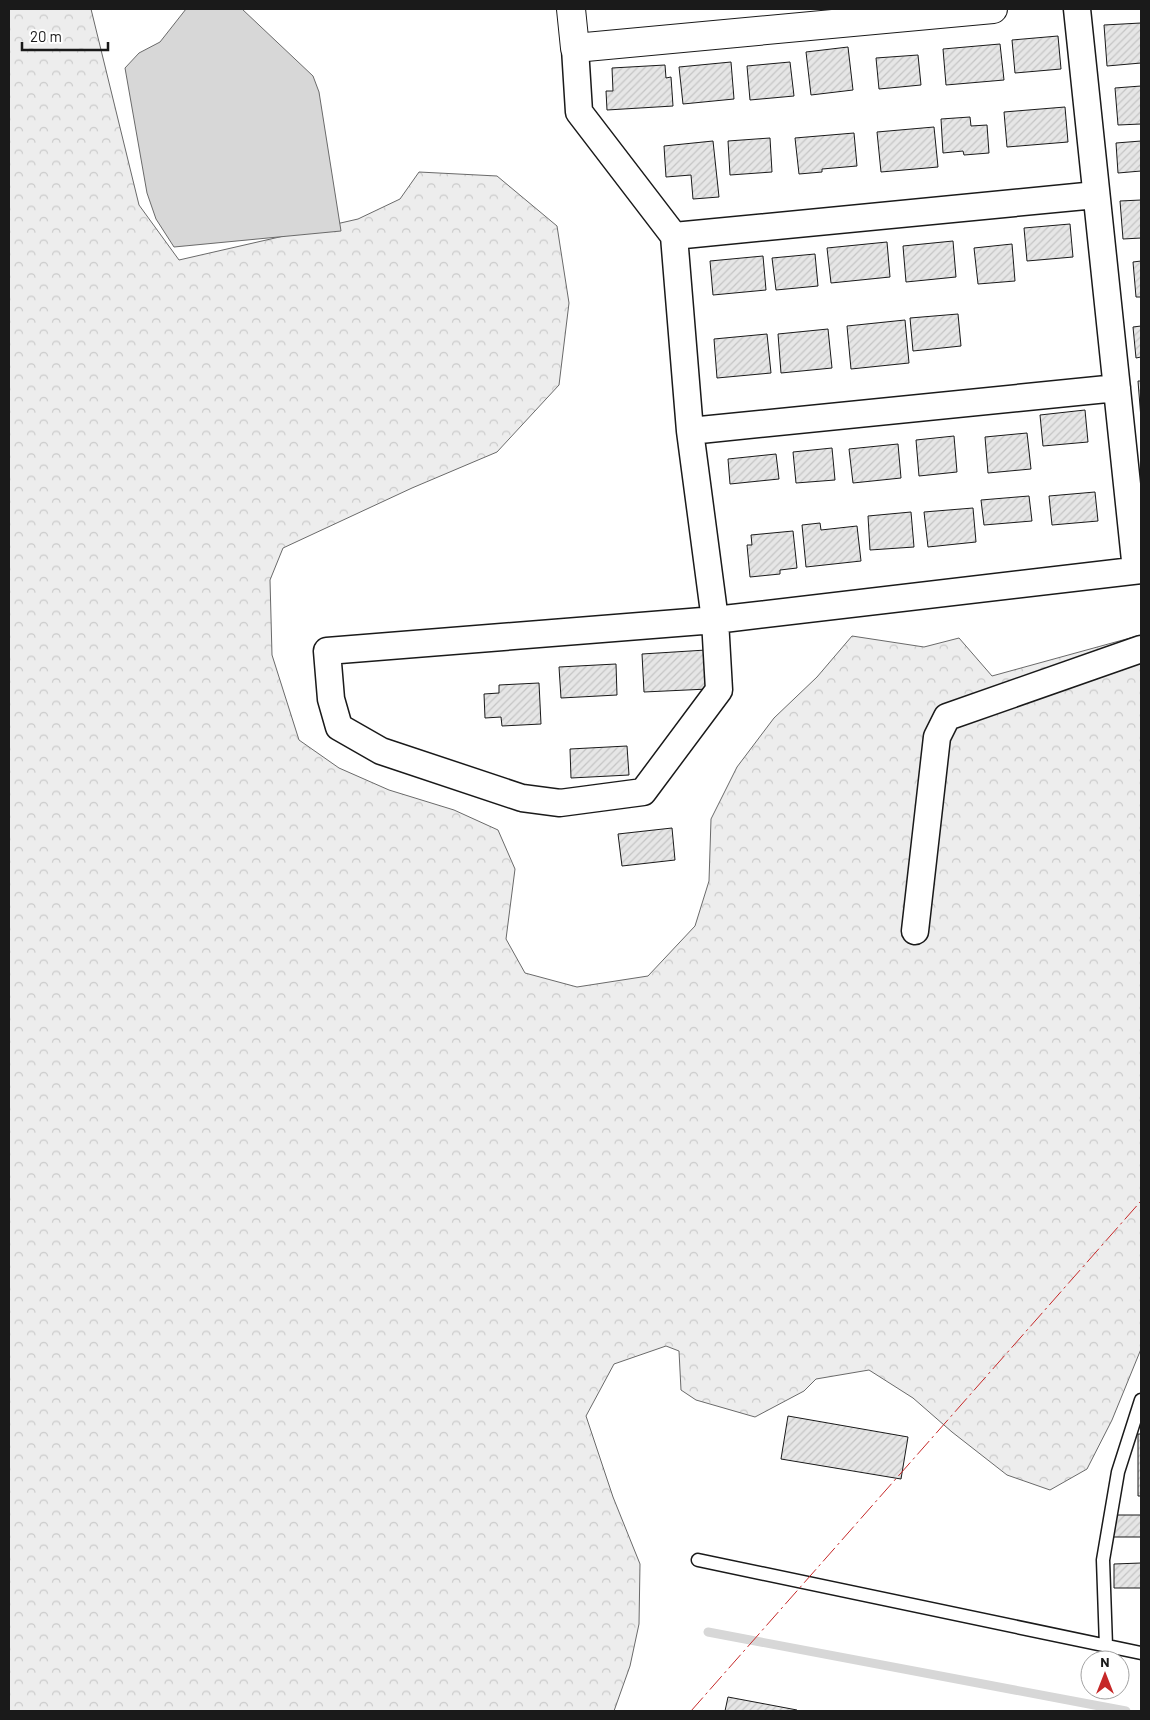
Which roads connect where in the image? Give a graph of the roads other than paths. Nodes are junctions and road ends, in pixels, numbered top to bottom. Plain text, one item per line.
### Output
1 (571, 9) edge
2 (993, 9) edge
3 (1077, 9) edge
4 (575, 48) junction
5 (1096, 195) junction
6 (674, 236) junction
7 (1117, 388) junction
8 (690, 430) junction
9 (1139, 570) edge
10 (715, 620) junction
11 (1141, 649) edge
12 (915, 931) dead end
13 (1141, 1400) edge
14 (698, 1560) dead end
15 (1106, 1646) junction
16 (1141, 1654) edge

1 - 4 street
2 - 4 street
3 - 5 street
4 - 6 street
5 - 6 street
5 - 7 street
6 - 8 street
7 - 8 street
7 - 9 street
8 - 10 street
9 - 10 street
10 - 10 street
11 - 12 street
13 - 15 lane
14 - 15 lane
15 - 16 lane

